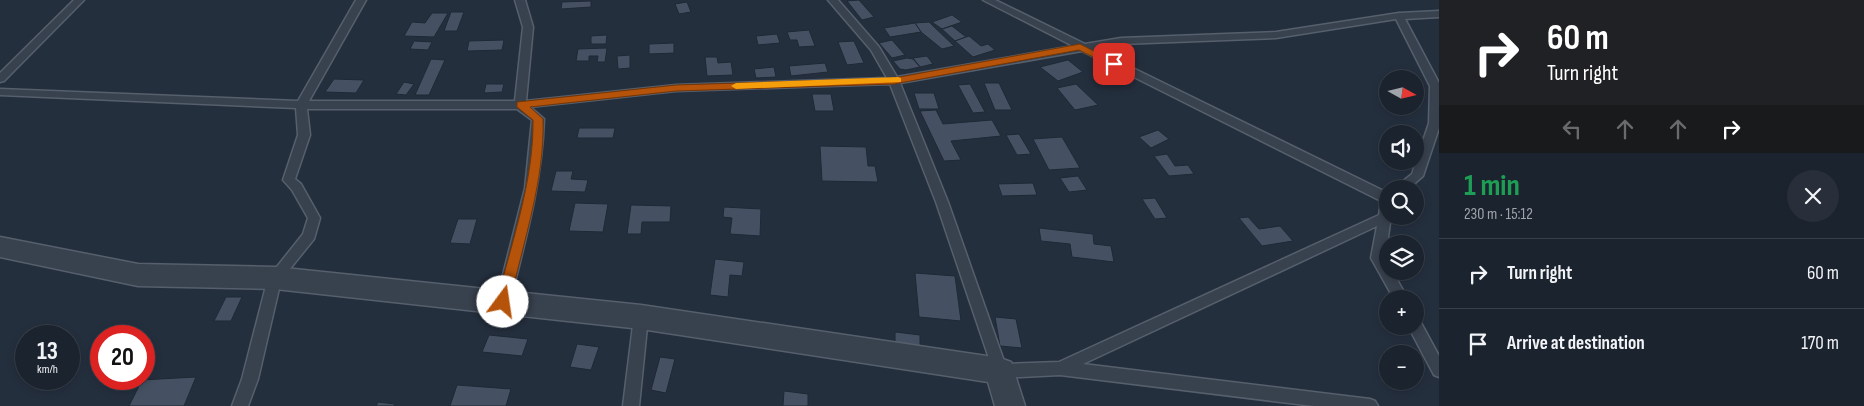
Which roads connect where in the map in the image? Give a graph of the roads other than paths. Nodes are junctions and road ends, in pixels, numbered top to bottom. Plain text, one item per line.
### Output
1 (79, 0) edge
2 (360, 0) edge
3 (520, 0) edge
4 (833, 0) edge
5 (988, 0) edge
6 (1439, 14) edge
7 (1399, 16) junction
8 (1080, 47) junction
9 (0, 79) edge
10 (894, 81) junction
11 (0, 92) edge
12 (301, 105) junction
13 (520, 105) junction
14 (1411, 180) edge
15 (1379, 193) edge
16 (1379, 220) edge
17 (1382, 225) edge
18 (0, 247) edge
19 (275, 278) junction
20 (1395, 290) edge
21 (503, 302) junction
22 (641, 317) junction
23 (1420, 335) edge
24 (1060, 368) junction
25 (1439, 370) edge
26 (1000, 371) junction
27 (240, 406) edge
28 (631, 406) edge
29 (1010, 406) edge
30 (1370, 406) edge

1 - 9 lane
2 - 12 lane
3 - 13 lane
4 - 10 lane
5 - 8 lane
6 - 7 lane
7 - 8 lane
7 - 14 lane
8 - 10 lane
8 - 15 lane
10 - 13 lane
10 - 26 lane
11 - 12 lane
12 - 13 lane
12 - 19 lane
13 - 21 lane
16 - 24 lane
17 - 20 lane
18 - 19 street
19 - 21 street
19 - 27 lane
21 - 22 street
22 - 26 street
22 - 28 lane
23 - 25 lane
24 - 26 lane
24 - 30 lane
26 - 29 street

